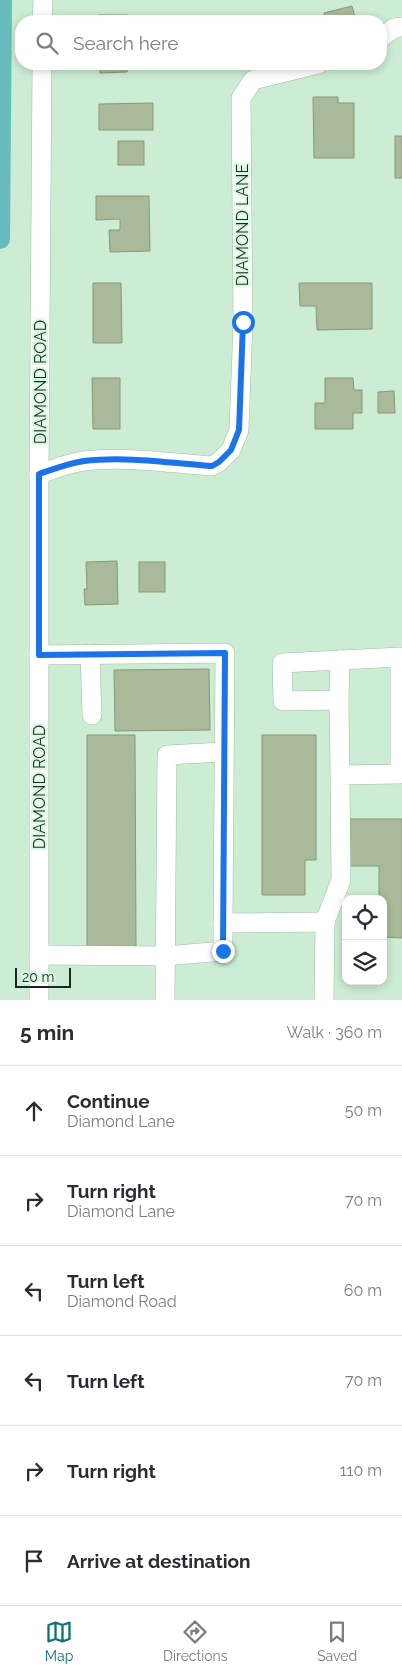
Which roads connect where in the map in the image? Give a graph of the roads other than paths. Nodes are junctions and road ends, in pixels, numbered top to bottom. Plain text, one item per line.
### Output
1 (42, 0) edge
2 (42, 15) edge
3 (402, 26) edge
4 (387, 33) edge
5 (42, 70) edge
6 (294, 70) edge
7 (39, 474) junction
8 (90, 654) junction
9 (39, 655) junction
10 (340, 660) junction
11 (339, 700) junction
12 (92, 716) dead end
13 (224, 752) junction
14 (340, 775) junction
15 (325, 922) junction
16 (223, 923) junction
17 (39, 955) junction
18 (166, 956) junction
19 (39, 1000) edge
20 (165, 1000) edge
21 (324, 1000) edge

1 - 2 street
3 - 4 street
5 - 7 street, DIAMOND ROAD
6 - 7 street, DIAMOND LANE
7 - 9 street, DIAMOND ROAD
8 - 9 street
8 - 12 street
8 - 13 street
9 - 17 street, DIAMOND ROAD
10 - 11 street
10 - 11 street
10 - 14 street
11 - 14 street
13 - 16 street
13 - 18 street
14 - 15 street
15 - 16 street
15 - 21 street
16 - 18 street
17 - 18 street
17 - 19 street, DIAMOND ROAD
18 - 20 street

